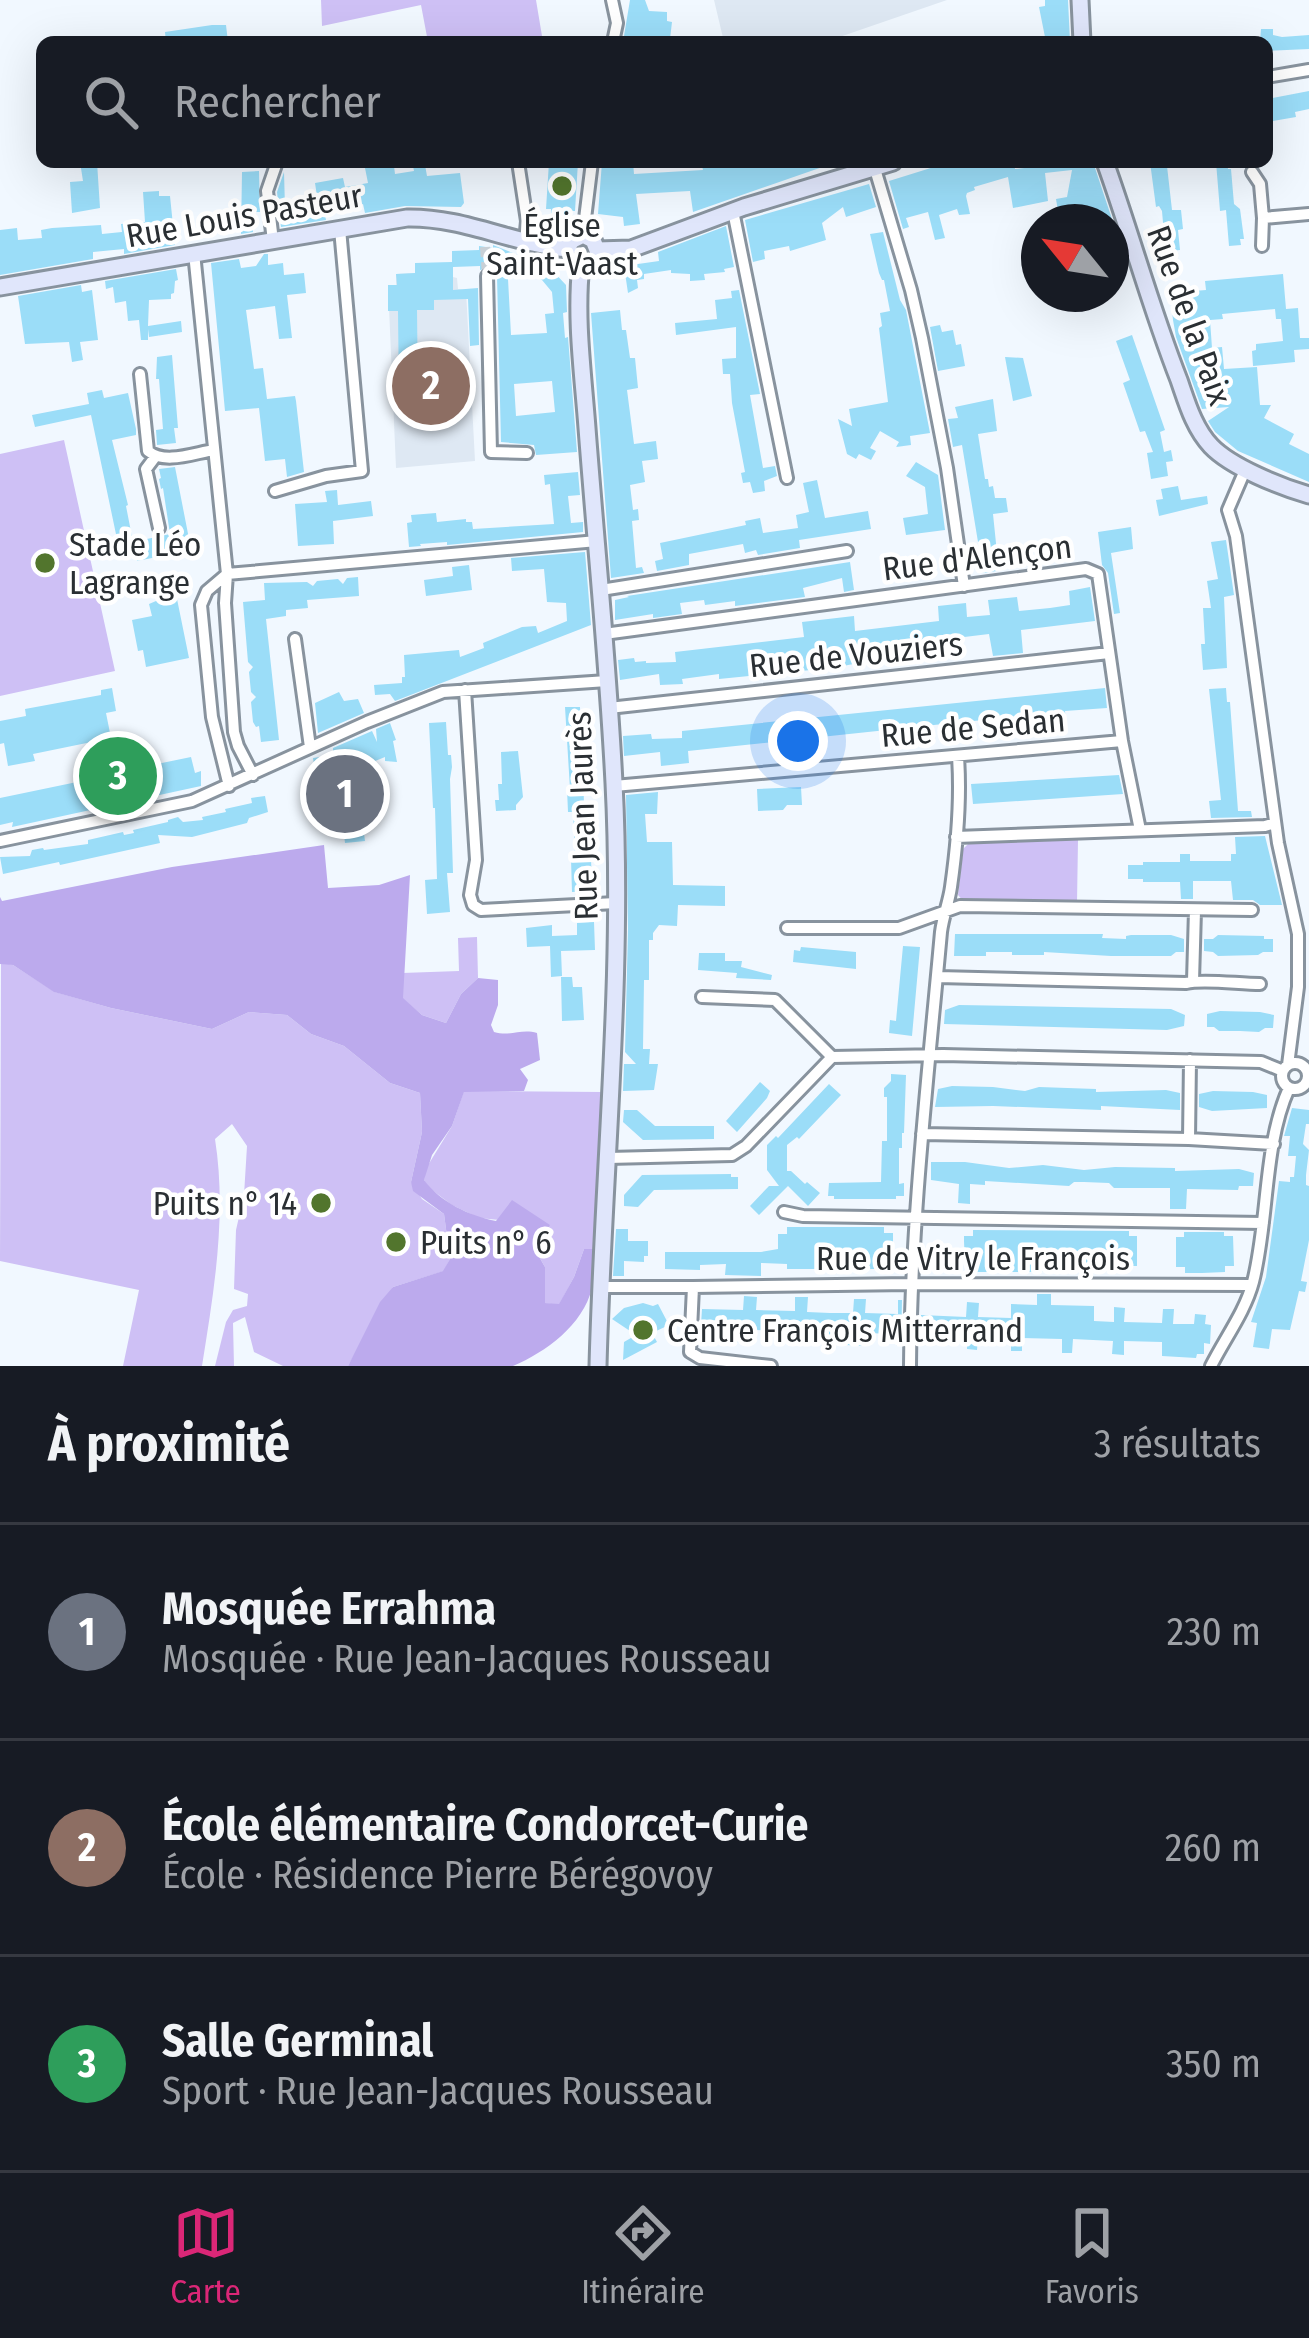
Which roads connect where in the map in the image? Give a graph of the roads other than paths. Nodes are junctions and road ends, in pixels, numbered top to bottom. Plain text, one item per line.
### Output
1 (612, 0) edge
2 (1080, 0) edge
3 (615, 36) edge
4 (1082, 36) edge
5 (1309, 70) edge
6 (1273, 75) edge
7 (275, 168) edge
8 (519, 168) edge
9 (591, 168) edge
10 (1107, 168) edge
11 (875, 169) joint
12 (1252, 172) dead end
13 (733, 211) junction
14 (1309, 214) edge
15 (1263, 218) junction
16 (340, 229) junction
17 (583, 236) junction
18 (273, 241) junction
19 (525, 242) junction
20 (1262, 246) dead end
21 (568, 249) junction
22 (597, 250) junction
23 (194, 253) junction
24 (580, 264) junction
25 (487, 276) tunnel mouth
26 (0, 287) edge
27 (140, 374) dead end
28 (214, 450) junction
29 (527, 453) dead end
30 (155, 457) junction
31 (1246, 468) junction
32 (787, 478) dead end
33 (274, 491) dead end
34 (1309, 495) edge
35 (159, 528) dead end
36 (597, 541) junction
37 (848, 551) dead end
38 (226, 574) junction
39 (964, 586) junction
40 (601, 590) junction
41 (604, 634) junction
42 (296, 639) dead end
43 (1109, 653) junction
44 (607, 681) junction
45 (465, 690) junction
46 (609, 708) junction
47 (1122, 741) junction
48 (310, 747) junction
49 (958, 757) junction
50 (253, 775) junction
51 (229, 786) junction
52 (614, 786) junction
53 (1275, 823) junction
54 (1140, 830) junction
55 (956, 837) junction
56 (0, 841) edge
57 (616, 902) junction
58 (946, 909) junction
59 (1195, 910) junction
60 (1252, 910) dead end
61 (787, 928) dead end
62 (938, 977) junction
63 (1193, 981) junction
64 (1260, 984) dead end
65 (701, 997) dead end
66 (1293, 1030) junction
67 (930, 1056) junction
68 (832, 1057) junction
69 (1190, 1060) junction
70 (1303, 1066) junction
71 (1285, 1068) junction
72 (1308, 1082) edge
73 (1289, 1088) junction
74 (922, 1134) junction
75 (1189, 1139) junction
76 (1274, 1144) junction
77 (608, 1158) junction
78 (784, 1212) dead end
79 (917, 1216) junction
80 (1264, 1223) junction
81 (910, 1284) junction
82 (1252, 1285) junction
83 (602, 1287) junction
84 (693, 1287) junction
85 (598, 1366) edge
86 (768, 1366) edge
87 (910, 1366) edge
88 (1211, 1366) edge

1 - 3 street
2 - 4 street
5 - 6 street
7 - 18 street
8 - 19 street
9 - 17 street
10 - 31 street, Rue de la Paix
11 - 13 street
11 - 39 street
12 - 15 street
13 - 22 street
13 - 32 street
14 - 15 street
15 - 20 street
16 - 18 street, Rue Louis Pasteur
16 - 19 street, Rue Louis Pasteur
16 - 33 street
17 - 21 street
17 - 22 street
18 - 23 street, Rue Louis Pasteur
19 - 21 street, Rue Louis Pasteur
21 - 24 street
22 - 24 street
23 - 26 street, Rue Louis Pasteur
23 - 28 street
24 - 36 street, Rue Jean Jaurès
25 - 29 street
27 - 30 street
28 - 30 street
28 - 38 street
30 - 35 street
31 - 34 street, Rue de la Paix
31 - 53 street
36 - 38 street
36 - 40 street, Rue Jean Jaurès
37 - 40 street
38 - 50 street
38 - 51 street
39 - 41 street, Rue d'Alençon
39 - 43 street, Rue d'Alençon
40 - 41 street, Rue Jean Jaurès
41 - 44 street, Rue Jean Jaurès
42 - 48 street
43 - 46 street, Rue de Vouziers
43 - 47 street, Rue d'Alençon
44 - 45 street
44 - 46 street, Rue Jean Jaurès
45 - 48 street
45 - 57 street
46 - 52 street, Rue Jean Jaurès
47 - 49 street, Rue de Sedan
47 - 54 street, Rue d'Alençon
48 - 50 street
49 - 52 street, Rue de Sedan
49 - 55 street
50 - 51 street
51 - 56 street
52 - 57 street, Rue Jean Jaurès
53 - 54 street
53 - 66 street
54 - 55 street
55 - 58 street
57 - 77 street, Rue Jean Jaurès
58 - 59 street
58 - 61 street
58 - 62 street
59 - 60 street
59 - 63 street
62 - 63 street
62 - 67 street
63 - 64 street
65 - 68 street
66 - 70 street
66 - 71 street
67 - 68 street
67 - 69 street
67 - 74 street
68 - 77 street
69 - 71 street
69 - 75 street
70 - 71 street
70 - 72 street
71 - 73 street
72 - 73 street
73 - 76 street
74 - 75 street
74 - 79 street
75 - 76 street
76 - 80 street
77 - 83 street, Rue Jean Jaurès
78 - 79 street
79 - 80 street
79 - 81 street
80 - 82 street
81 - 82 street, Rue de Vitry le François
81 - 84 street, Rue de Vitry le François
81 - 87 street
82 - 88 street
83 - 84 street, Rue de Vitry le François
83 - 85 street, Rue Jean Jaurès
84 - 86 street

